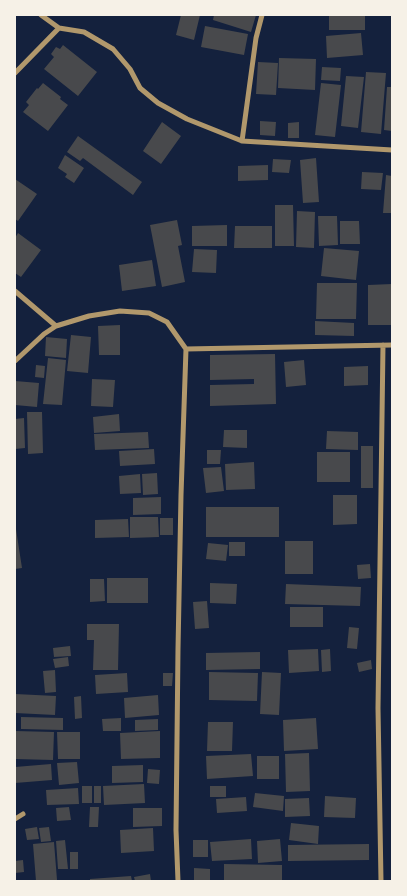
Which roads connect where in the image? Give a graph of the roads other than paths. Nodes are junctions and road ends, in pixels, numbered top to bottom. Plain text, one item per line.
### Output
1 (41, 15) edge
2 (262, 15) edge
3 (59, 28) junction
4 (15, 72) edge
5 (242, 141) junction
6 (392, 150) edge
7 (15, 291) edge
8 (56, 326) junction
9 (383, 345) junction
10 (392, 345) edge
11 (186, 350) junction
12 (15, 361) edge
13 (23, 814) dead end
14 (15, 819) edge
15 (178, 881) edge
16 (381, 881) edge

1 - 3 street
2 - 5 street
3 - 4 street
3 - 5 street
5 - 6 street
7 - 8 street
8 - 11 street
8 - 12 street
9 - 10 street
9 - 11 street
9 - 16 street
11 - 15 street
13 - 14 street

